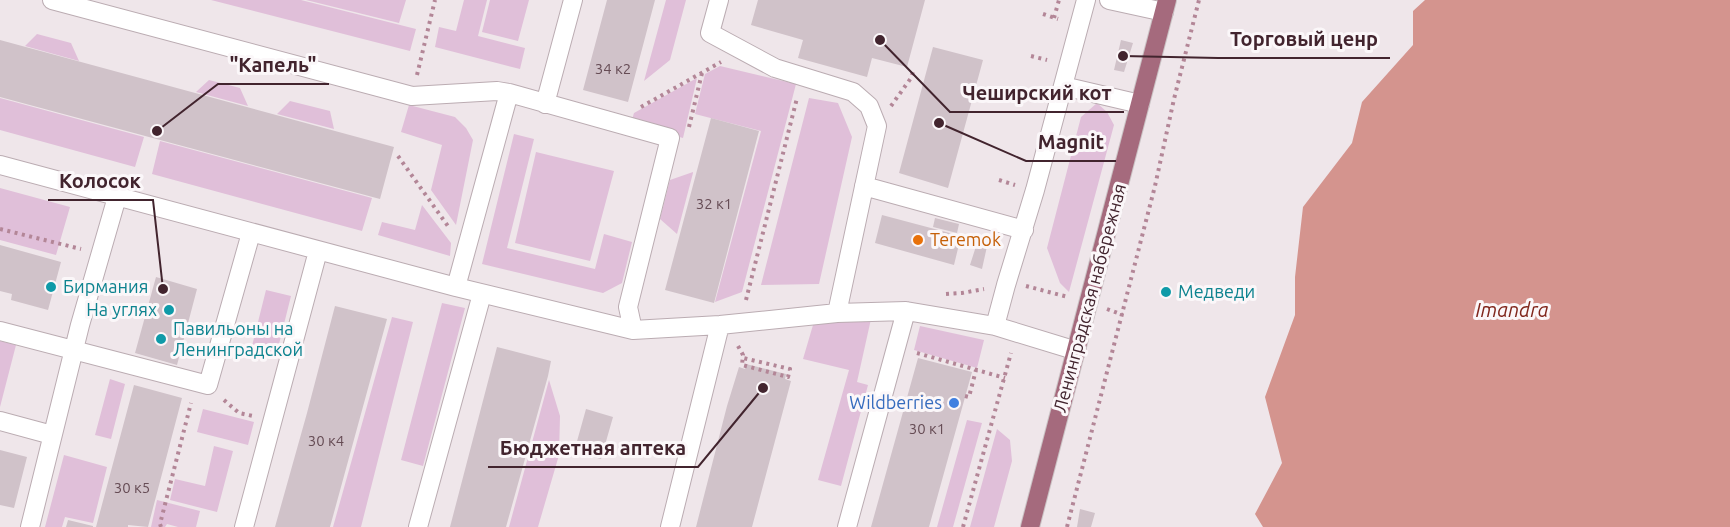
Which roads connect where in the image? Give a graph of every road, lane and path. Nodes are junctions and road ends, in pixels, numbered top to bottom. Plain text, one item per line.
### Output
1 (52, 0) edge
2 (435, 0) edge
3 (573, 0) edge
4 (719, 0) edge
5 (1059, 0) edge
6 (1086, 0) edge
7 (1109, 0) edge
8 (1199, 0) edge
9 (1165, 6) edge
10 (1043, 14) dead end
11 (742, 50) junction
12 (1031, 56) dead end
13 (1043, 59) dead end
14 (914, 69) dead end
15 (703, 72) junction
16 (802, 77) junction
17 (911, 78) dead end
18 (1063, 86) junction
19 (509, 93) junction
20 (412, 96) junction
21 (545, 104) junction
22 (1140, 104) junction
23 (603, 120) junction
24 (670, 138) junction
25 (398, 156) dead end
26 (0, 165) edge
27 (999, 180) dead end
28 (1010, 183) dead end
29 (864, 186) junction
30 (117, 197) junction
31 (0, 229) edge
32 (1023, 230) junction
33 (251, 233) junction
34 (318, 251) junction
35 (465, 251) junction
36 (100, 255) junction
37 (1006, 285) junction
38 (456, 287) junction
39 (482, 294) junction
40 (940, 294) dead end
41 (1069, 297) dead end
42 (745, 304) dead end
43 (906, 311) junction
44 (837, 313) junction
45 (720, 325) junction
46 (996, 326) junction
47 (633, 330) junction
48 (0, 331) edge
49 (1017, 332) junction
50 (220, 344) junction
51 (896, 348) junction
52 (74, 350) junction
53 (1077, 351) junction
54 (288, 361) junction
55 (758, 369) joint
56 (976, 370) junction
57 (1005, 378) junction
58 (202, 383) junction
59 (965, 396) dead end
60 (0, 421) edge
61 (272, 421) junction
62 (52, 435) junction
63 (30, 527) edge
64 (161, 527) edge
65 (244, 527) edge
66 (418, 527) edge
67 (670, 527) edge
68 (847, 527) edge
69 (963, 527) edge
70 (1030, 527) edge
71 (1067, 527) edge

1 - 20 lane
2 - 20 path
3 - 21 lane
4 - 11 lane
5 - 10 path
6 - 18 lane
7 - 9 lane
8 - 71 path
9 - 22 main road, Ленинградская набережная
11 - 15 path
11 - 16 lane
12 - 13 path
14 - 17 path
15 - 23 path
15 - 24 path
16 - 29 lane
16 - 42 path
18 - 22 lane
18 - 32 lane
19 - 20 lane
19 - 21 lane
19 - 35 lane
21 - 23 lane
22 - 53 main road, Ленинградская набережная
23 - 24 lane
24 - 47 lane
25 - 35 path
26 - 30 lane
27 - 28 path
29 - 32 lane
29 - 44 lane
30 - 33 lane
30 - 36 lane
31 - 36 path
32 - 37 lane
33 - 34 lane
33 - 50 lane
34 - 38 lane
34 - 54 lane
35 - 38 lane
36 - 52 lane
37 - 40 path
37 - 41 path
37 - 46 lane
38 - 39 lane
39 - 47 lane
39 - 66 lane
43 - 44 lane
43 - 46 lane
43 - 51 lane
44 - 45 lane
45 - 47 lane
45 - 67 lane
46 - 49 lane
48 - 52 lane
49 - 53 lane
49 - 57 path
50 - 54 path
50 - 58 lane
51 - 56 path
51 - 68 lane
52 - 58 lane
52 - 62 lane
53 - 70 main road, Ленинградская набережная
54 - 61 lane
55 - 55 path
56 - 57 path
56 - 59 path
57 - 69 path
58 - 61 path
58 - 64 path
60 - 62 lane
61 - 65 lane
62 - 63 lane

